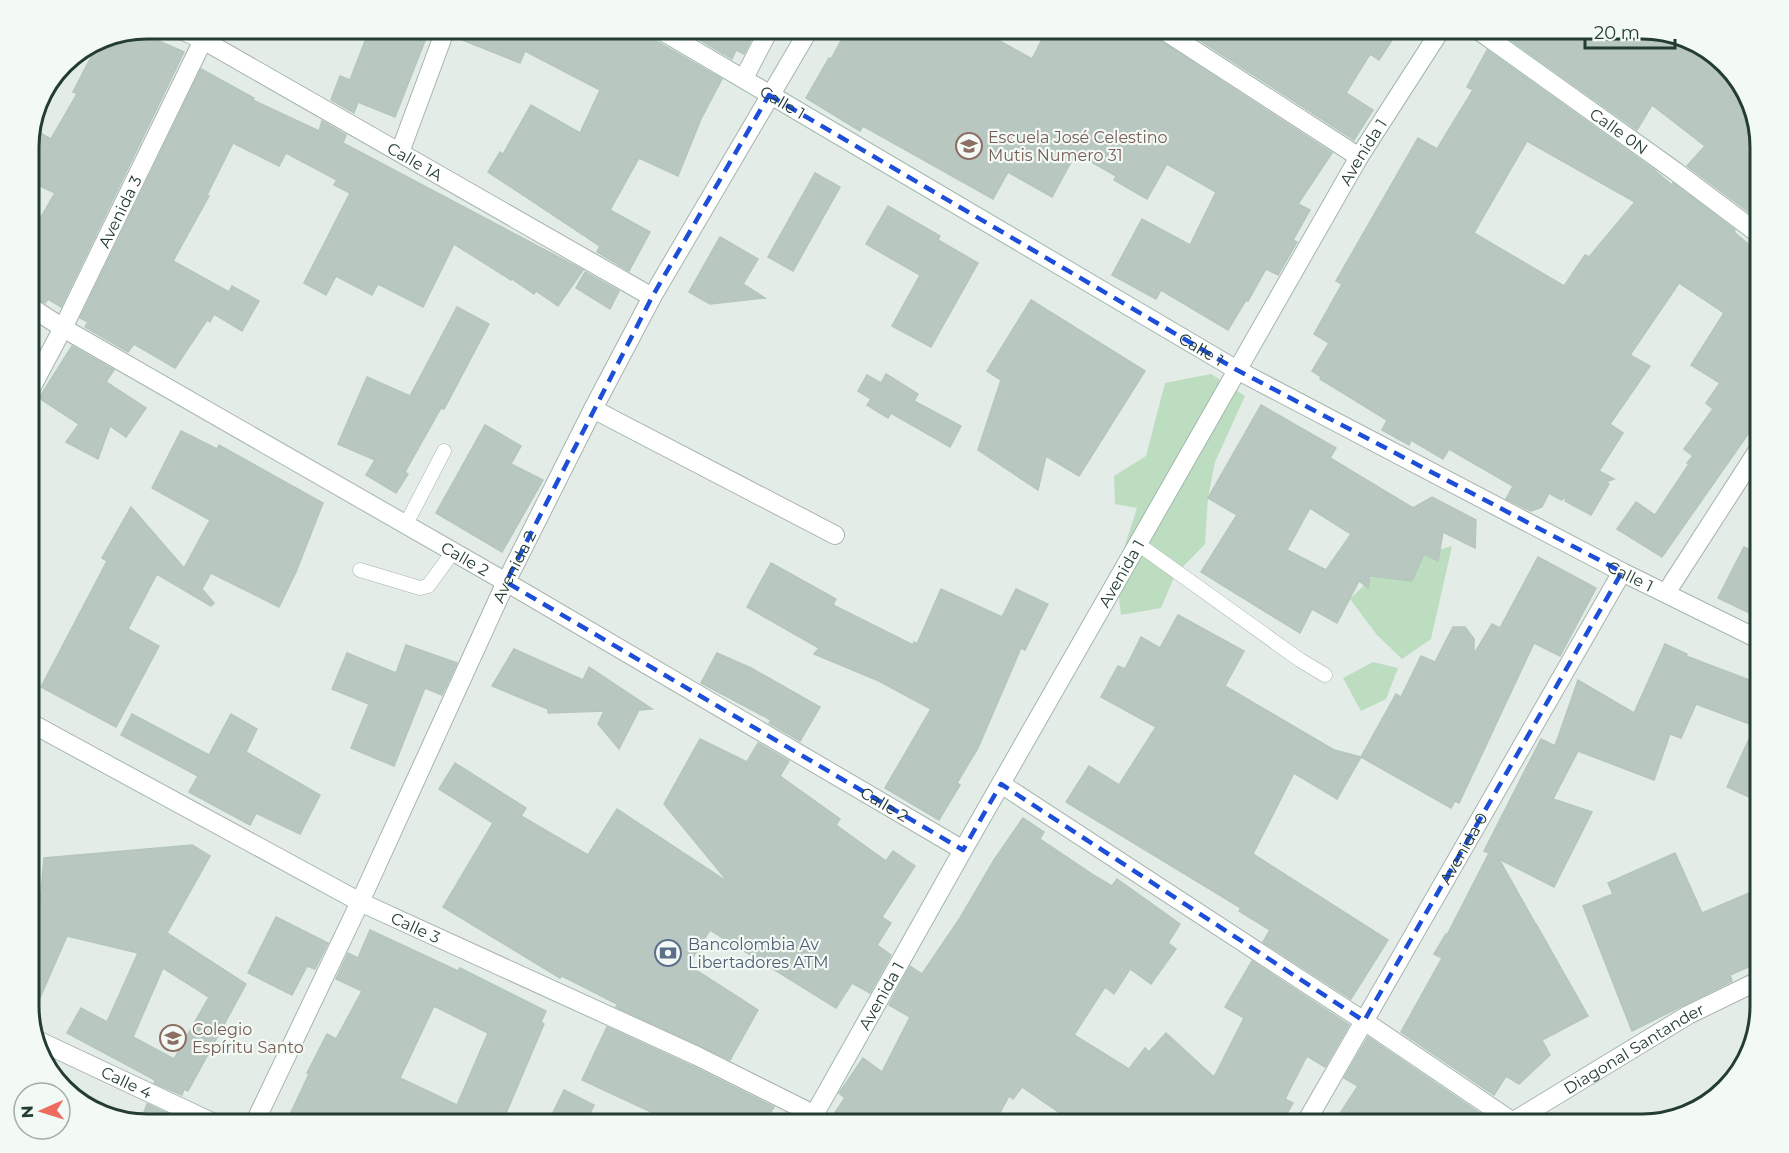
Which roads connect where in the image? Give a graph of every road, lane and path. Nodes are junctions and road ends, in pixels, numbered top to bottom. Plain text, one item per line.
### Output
1 (204, 39) edge
2 (214, 39) edge
3 (442, 39) edge
4 (676, 39) edge
5 (764, 39) edge
6 (803, 39) edge
7 (1177, 39) edge
8 (1435, 39) edge
9 (1490, 39) edge
10 (744, 78) junction
11 (769, 95) junction
12 (400, 152) junction
13 (1359, 157) junction
14 (1750, 227) edge
15 (652, 297) junction
16 (39, 312) edge
17 (63, 328) junction
18 (1237, 370) junction
19 (39, 373) edge
20 (593, 410) junction
21 (444, 451) dead end
22 (1750, 464) edge
23 (406, 524) junction
24 (836, 535) dead end
25 (1138, 544) junction
26 (453, 552) junction
27 (360, 570) dead end
28 (1622, 572) junction
29 (506, 582) junction
30 (1666, 593) junction
31 (1750, 635) edge
32 (1325, 675) dead end
33 (39, 727) edge
34 (1001, 784) junction
35 (963, 850) junction
36 (360, 902) junction
37 (1750, 985) edge
38 (1364, 1021) junction
39 (46, 1044) edge
40 (193, 1114) edge
41 (259, 1114) edge
42 (802, 1114) edge
43 (814, 1114) edge
44 (1311, 1114) edge
45 (1498, 1114) edge
46 (1526, 1114) edge

1 - 17 street, Avenida 3
2 - 12 street, Calle 1A
3 - 12 street
4 - 10 street, Calle 1
5 - 10 street
6 - 11 street, Avenida 2
7 - 13 street
8 - 13 street, Avenida 1
9 - 14 street, Calle 0N
10 - 11 street, Calle 1
11 - 15 street, Avenida 2
11 - 18 street, Calle 1
12 - 15 street, Calle 1A
13 - 18 street, Avenida 1
15 - 20 street, Avenida 2
16 - 17 street, Calle 2
17 - 19 street, Avenida 3
17 - 23 street, Calle 2
18 - 25 street, Avenida 1
18 - 28 street, Calle 1
20 - 24 street
20 - 29 street, Avenida 2
21 - 23 lane
22 - 30 street
23 - 26 street, Calle 2
25 - 32 lane
25 - 34 street, Avenida 1
26 - 27 lane
26 - 29 street, Calle 2
28 - 30 street, Calle 1
28 - 38 street, Avenida 0
29 - 35 street, Calle 2
29 - 36 street, Avenida 2
30 - 31 street, Calle 1
33 - 36 street, Calle 3
34 - 35 street, Avenida 1
34 - 38 street
35 - 43 street, Avenida 1
36 - 41 street, Avenida 2
36 - 42 street, Calle 3
37 - 46 street, Diagonal Santander
38 - 44 street, Avenida 0
38 - 45 street
39 - 40 street, Calle 4

